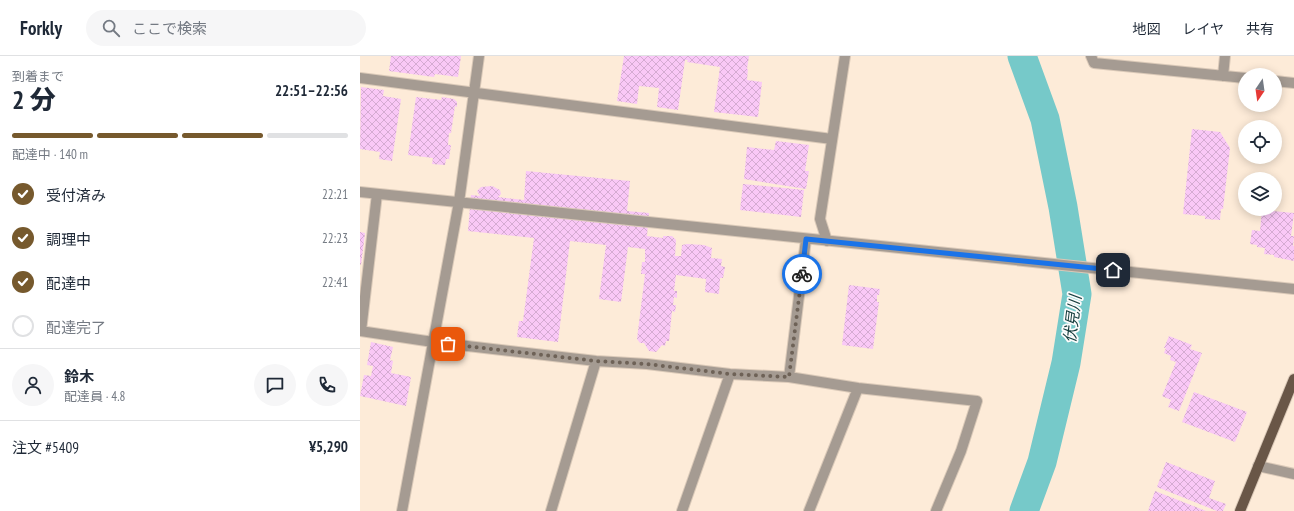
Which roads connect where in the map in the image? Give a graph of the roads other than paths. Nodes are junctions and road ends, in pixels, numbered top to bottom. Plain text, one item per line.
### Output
1 (479, 56) edge
2 (845, 56) edge
3 (1092, 56) edge
4 (1224, 56) edge
5 (1223, 76) junction
6 (1238, 77) edge
7 (360, 78) edge
8 (1282, 82) edge
9 (1294, 84) edge
10 (474, 93) junction
11 (832, 140) junction
12 (360, 192) edge
13 (377, 194) junction
14 (459, 202) junction
15 (806, 239) junction
16 (827, 241) junction
17 (1294, 289) edge
18 (360, 331) edge
19 (433, 342) junction
20 (596, 361) junction
21 (730, 374) junction
22 (789, 377) junction
23 (1294, 379) edge
24 (858, 388) junction
25 (1258, 466) junction
26 (1294, 474) edge
27 (402, 511) edge
28 (551, 511) edge
29 (682, 511) edge
30 (809, 511) edge
31 (936, 511) edge
32 (1240, 511) edge

1 - 10 street
2 - 11 street
3 - 5 street
4 - 5 street
5 - 6 street
7 - 10 street
8 - 9 street
10 - 11 street
10 - 14 street
11 - 16 street
12 - 13 street
13 - 14 street
13 - 18 street
14 - 15 street
14 - 19 street
15 - 16 street
15 - 22 street
16 - 17 street
18 - 19 street
19 - 20 street
19 - 27 street
20 - 21 street
20 - 28 street
21 - 22 street
21 - 29 street
22 - 24 street
23 - 25 main road
24 - 30 street
24 - 31 street
25 - 26 street
25 - 32 main road

